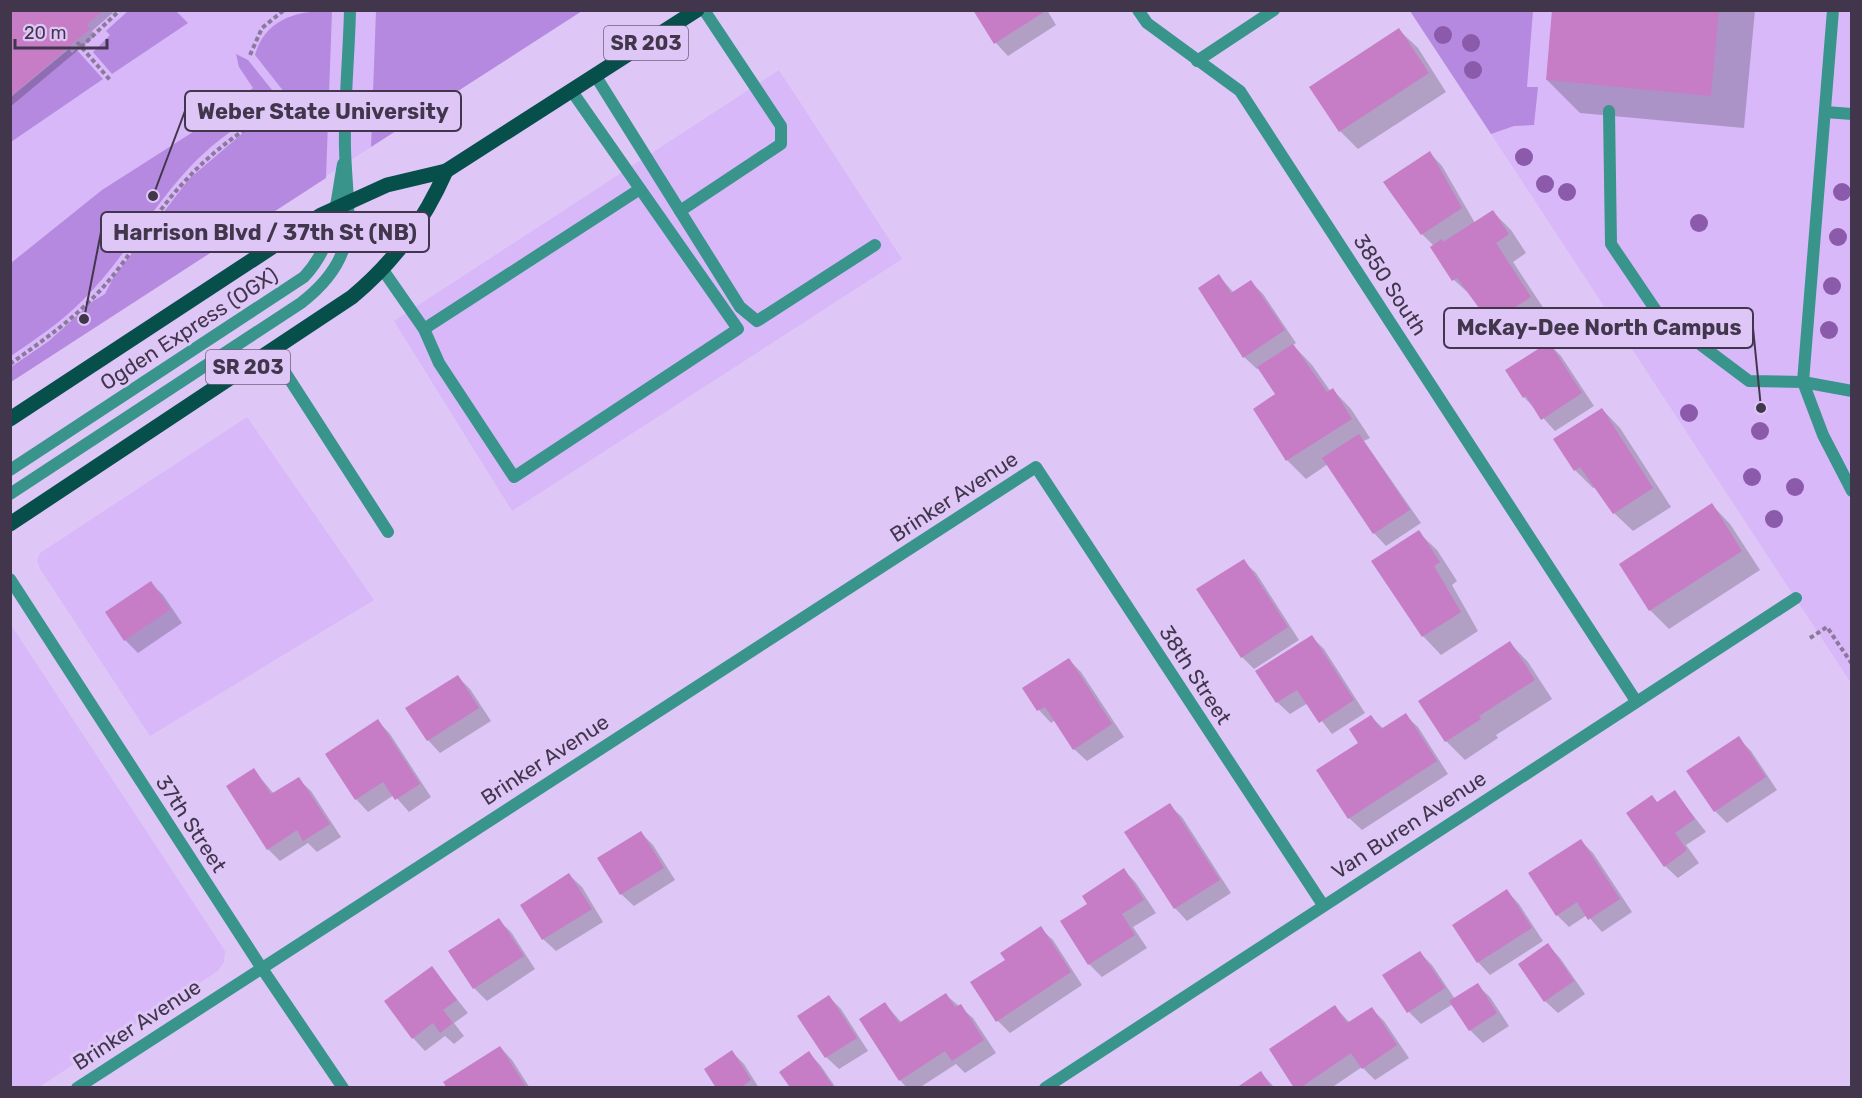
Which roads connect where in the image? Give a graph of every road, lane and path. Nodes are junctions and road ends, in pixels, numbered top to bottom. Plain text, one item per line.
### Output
1 (120, 10) edge
2 (284, 10) edge
3 (350, 10) edge
4 (697, 10) edge
5 (704, 10) edge
6 (1138, 10) edge
7 (1274, 10) edge
8 (1833, 10) edge
9 (77, 42) dead end
10 (81, 47) junction
11 (250, 55) dead end
12 (1197, 61) junction
13 (595, 75) junction
14 (110, 80) dead end
15 (572, 90) junction
16 (287, 102) dead end
17 (1609, 111) dead end
18 (1825, 112) junction
19 (1851, 114) edge
20 (345, 149) junction
21 (446, 171) junction
22 (640, 189) junction
23 (350, 200) junction
24 (335, 208) junction
25 (680, 212) junction
26 (875, 245) dead end
27 (383, 270) junction
28 (424, 329) junction
29 (272, 352) junction
30 (10, 364) edge
31 (1803, 381) junction
32 (1851, 391) edge
33 (10, 419) edge
34 (1036, 467) joint
35 (10, 470) edge
36 (1851, 491) edge
37 (10, 494) edge
38 (10, 524) edge
39 (388, 532) dead end
40 (10, 579) edge
41 (1796, 598) dead end
42 (1810, 638) dead end
43 (1851, 664) edge
44 (1636, 701) junction
45 (1323, 905) junction
46 (261, 967) junction
47 (77, 1088) edge
48 (343, 1088) edge
49 (1045, 1088) edge

1 - 10 path
2 - 11 path
3 - 20 street, Ogden Express (OGX)
4 - 13 main road, SR 203
5 - 25 street
6 - 12 street, 3850 South
7 - 12 street
8 - 18 street
9 - 10 path
10 - 14 path
12 - 44 street, 3850 South
13 - 15 main road, SR 203
13 - 25 street
15 - 21 main road, SR 203
15 - 22 street
16 - 30 path
17 - 31 street
18 - 19 street
18 - 31 street
20 - 23 street, Ogden Express (OGX)
20 - 24 street, Ogden Express (OGX)
21 - 23 main road, SR 203
21 - 27 main road, SR 203
22 - 28 street
22 - 28 street
23 - 24 main road, SR 203
23 - 37 street, Ogden Express (OGX)
24 - 33 main road, SR 203
24 - 35 street, Ogden Express (OGX)
25 - 26 street
27 - 28 street
27 - 29 main road, SR 203
29 - 38 main road, SR 203
29 - 39 street
31 - 32 street
31 - 36 street
34 - 45 street, 38th Street
34 - 46 street, Brinker Avenue
40 - 46 street, 37th Street
41 - 44 street, Van Buren Avenue
42 - 43 path
44 - 45 street, Van Buren Avenue
45 - 49 street, Van Buren Avenue
46 - 47 street, Brinker Avenue
46 - 48 street, 37th Street

